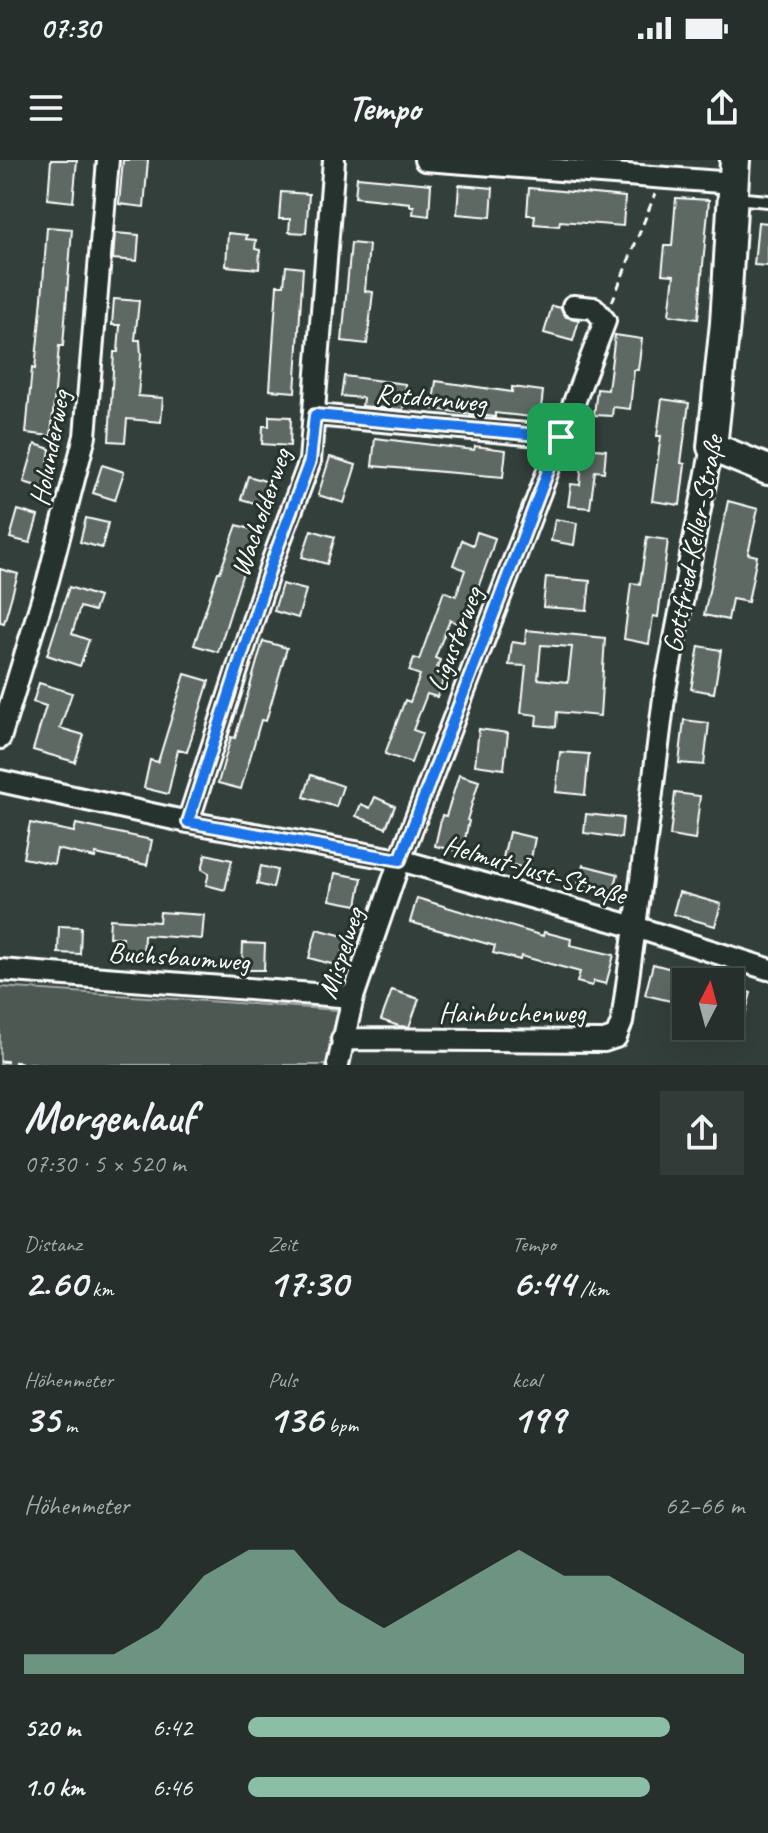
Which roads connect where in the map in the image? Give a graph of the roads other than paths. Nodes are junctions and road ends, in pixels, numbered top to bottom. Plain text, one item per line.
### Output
1 (108, 160) edge
2 (334, 160) edge
3 (425, 160) edge
4 (734, 180) edge
5 (768, 201) edge
6 (573, 306) dead end
7 (315, 415) junction
8 (561, 437) junction
9 (712, 447) junction
10 (768, 470) edge
11 (0, 738) edge
12 (0, 781) edge
13 (188, 822) junction
14 (400, 860) junction
15 (635, 927) junction
16 (768, 969) edge
17 (0, 970) edge
18 (353, 997) junction
19 (342, 1039) junction
20 (338, 1065) edge

1 - 11 street, Holunderweg
2 - 7 street, Wacholderweg
3 - 4 street
4 - 5 lane
4 - 9 street, Gottfried-Keller-Straße
6 - 8 street
7 - 8 street, Rotdornweg
7 - 13 street, Wacholderweg
8 - 14 street, Ligusterweg
9 - 10 street
9 - 15 street, Gottfried-Keller-Straße
12 - 13 street, Helmut-Just-Straße
13 - 14 street, Helmut-Just-Straße
14 - 15 street, Helmut-Just-Straße
14 - 18 street, Mispelweg
15 - 16 street, Helmut-Just-Straße
15 - 19 street, Hainbuchenweg
17 - 18 street, Buchsbaumweg
18 - 19 street, Mispelweg
19 - 20 street, Mispelweg

